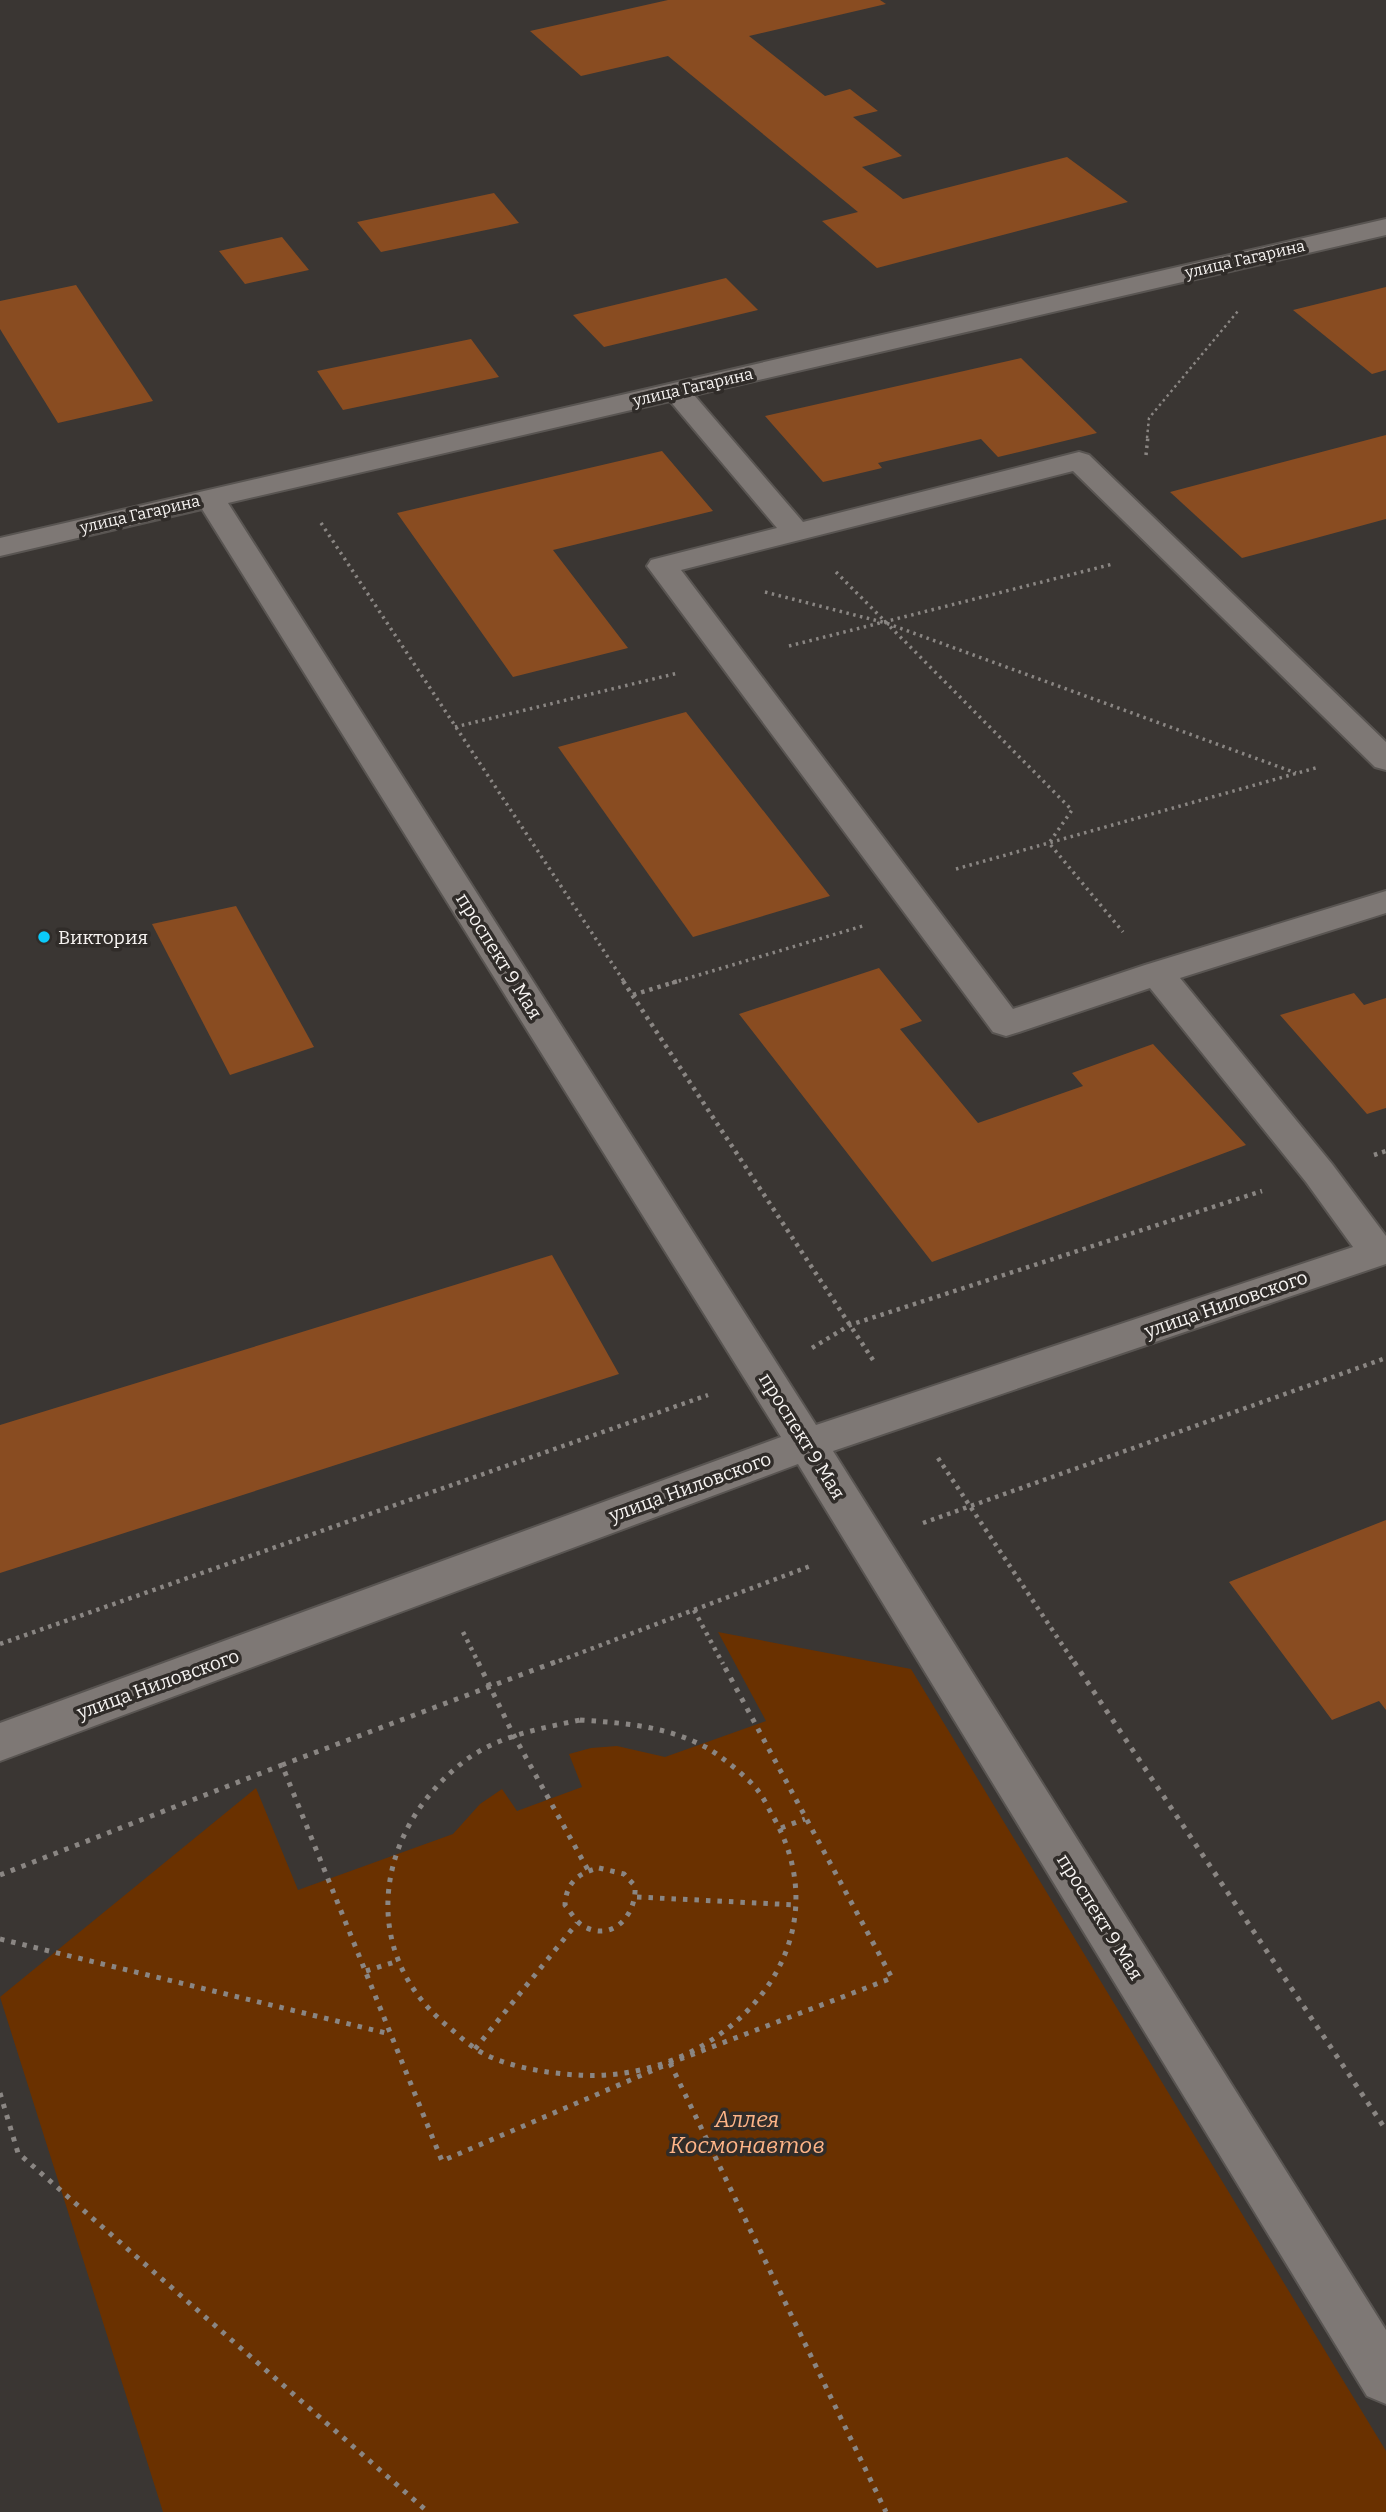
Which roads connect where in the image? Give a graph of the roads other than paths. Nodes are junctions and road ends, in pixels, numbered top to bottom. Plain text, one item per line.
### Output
1 (1386, 227) edge
2 (676, 391) junction
3 (210, 498) junction
4 (796, 532) junction
5 (0, 547) edge
6 (1381, 756) edge
7 (1386, 902) edge
8 (1157, 973) junction
9 (1382, 1251) edge
10 (807, 1444) junction
11 (0, 1742) edge
12 (1386, 2378) edge

1 - 2 street, улица Гагарина
2 - 3 street, улица Гагарина
2 - 4 street
3 - 5 street, улица Гагарина
3 - 10 street, проспект 9 Мая
4 - 6 street
4 - 8 street
7 - 8 street
8 - 9 street
9 - 10 street, улица Ниловского
10 - 11 street, улица Ниловского
10 - 12 street, проспект 9 Мая

